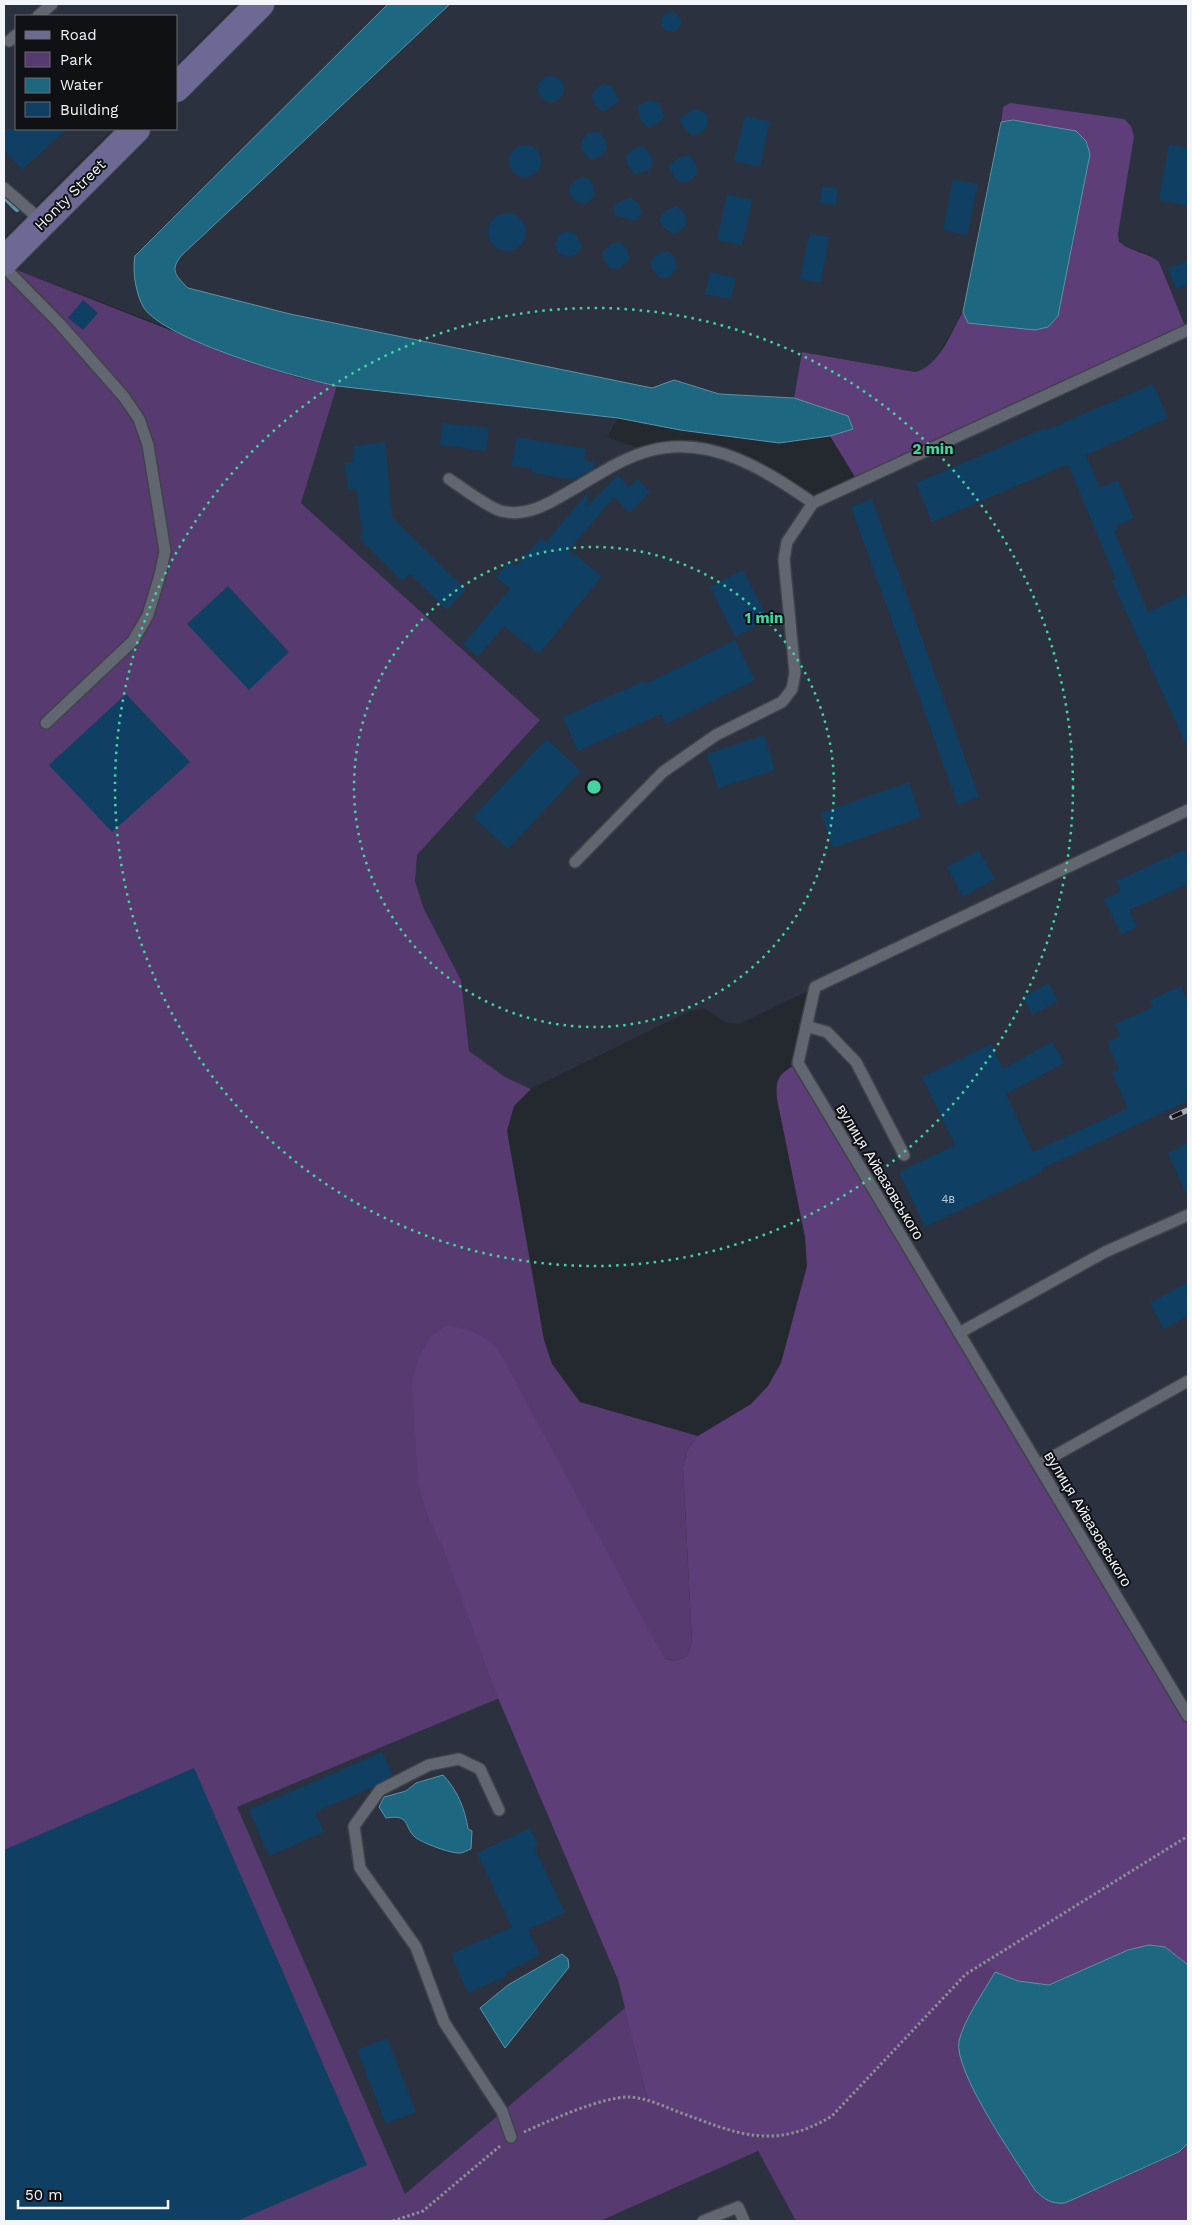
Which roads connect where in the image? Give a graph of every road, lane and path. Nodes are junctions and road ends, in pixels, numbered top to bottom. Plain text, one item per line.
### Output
1 (52, 4) edge
2 (260, 4) edge
3 (39, 15) edge
4 (178, 86) edge
5 (135, 130) edge
6 (4, 188) edge
7 (43, 222) junction
8 (4, 261) edge
9 (4, 267) edge
10 (1188, 330) edge
11 (449, 479) dead end
12 (813, 503) junction
13 (46, 722) dead end
14 (1188, 810) edge
15 (575, 862) dead end
16 (806, 1026) junction
17 (904, 1155) dead end
18 (1188, 1215) edge
19 (959, 1333) junction
20 (1188, 1382) edge
21 (1038, 1465) junction
22 (1188, 1716) edge
23 (499, 1810) dead end
24 (1188, 1836) edge
25 (511, 2137) junction
26 (393, 2221) edge
27 (703, 2221) edge
28 (744, 2221) edge

1 - 3 lane
2 - 4 street
5 - 7 street, Honty Street
6 - 7 lane
7 - 8 street, Honty Street
9 - 13 lane
10 - 12 lane
11 - 12 lane
12 - 15 lane
14 - 16 lane, вулиця Айвазовського
16 - 17 lane
16 - 19 lane, вулиця Айвазовського
18 - 19 lane
19 - 21 lane, вулиця Айвазовського
20 - 21 lane
21 - 22 lane, вулиця Айвазовського
23 - 25 lane
24 - 25 path
25 - 26 path
27 - 28 lane

